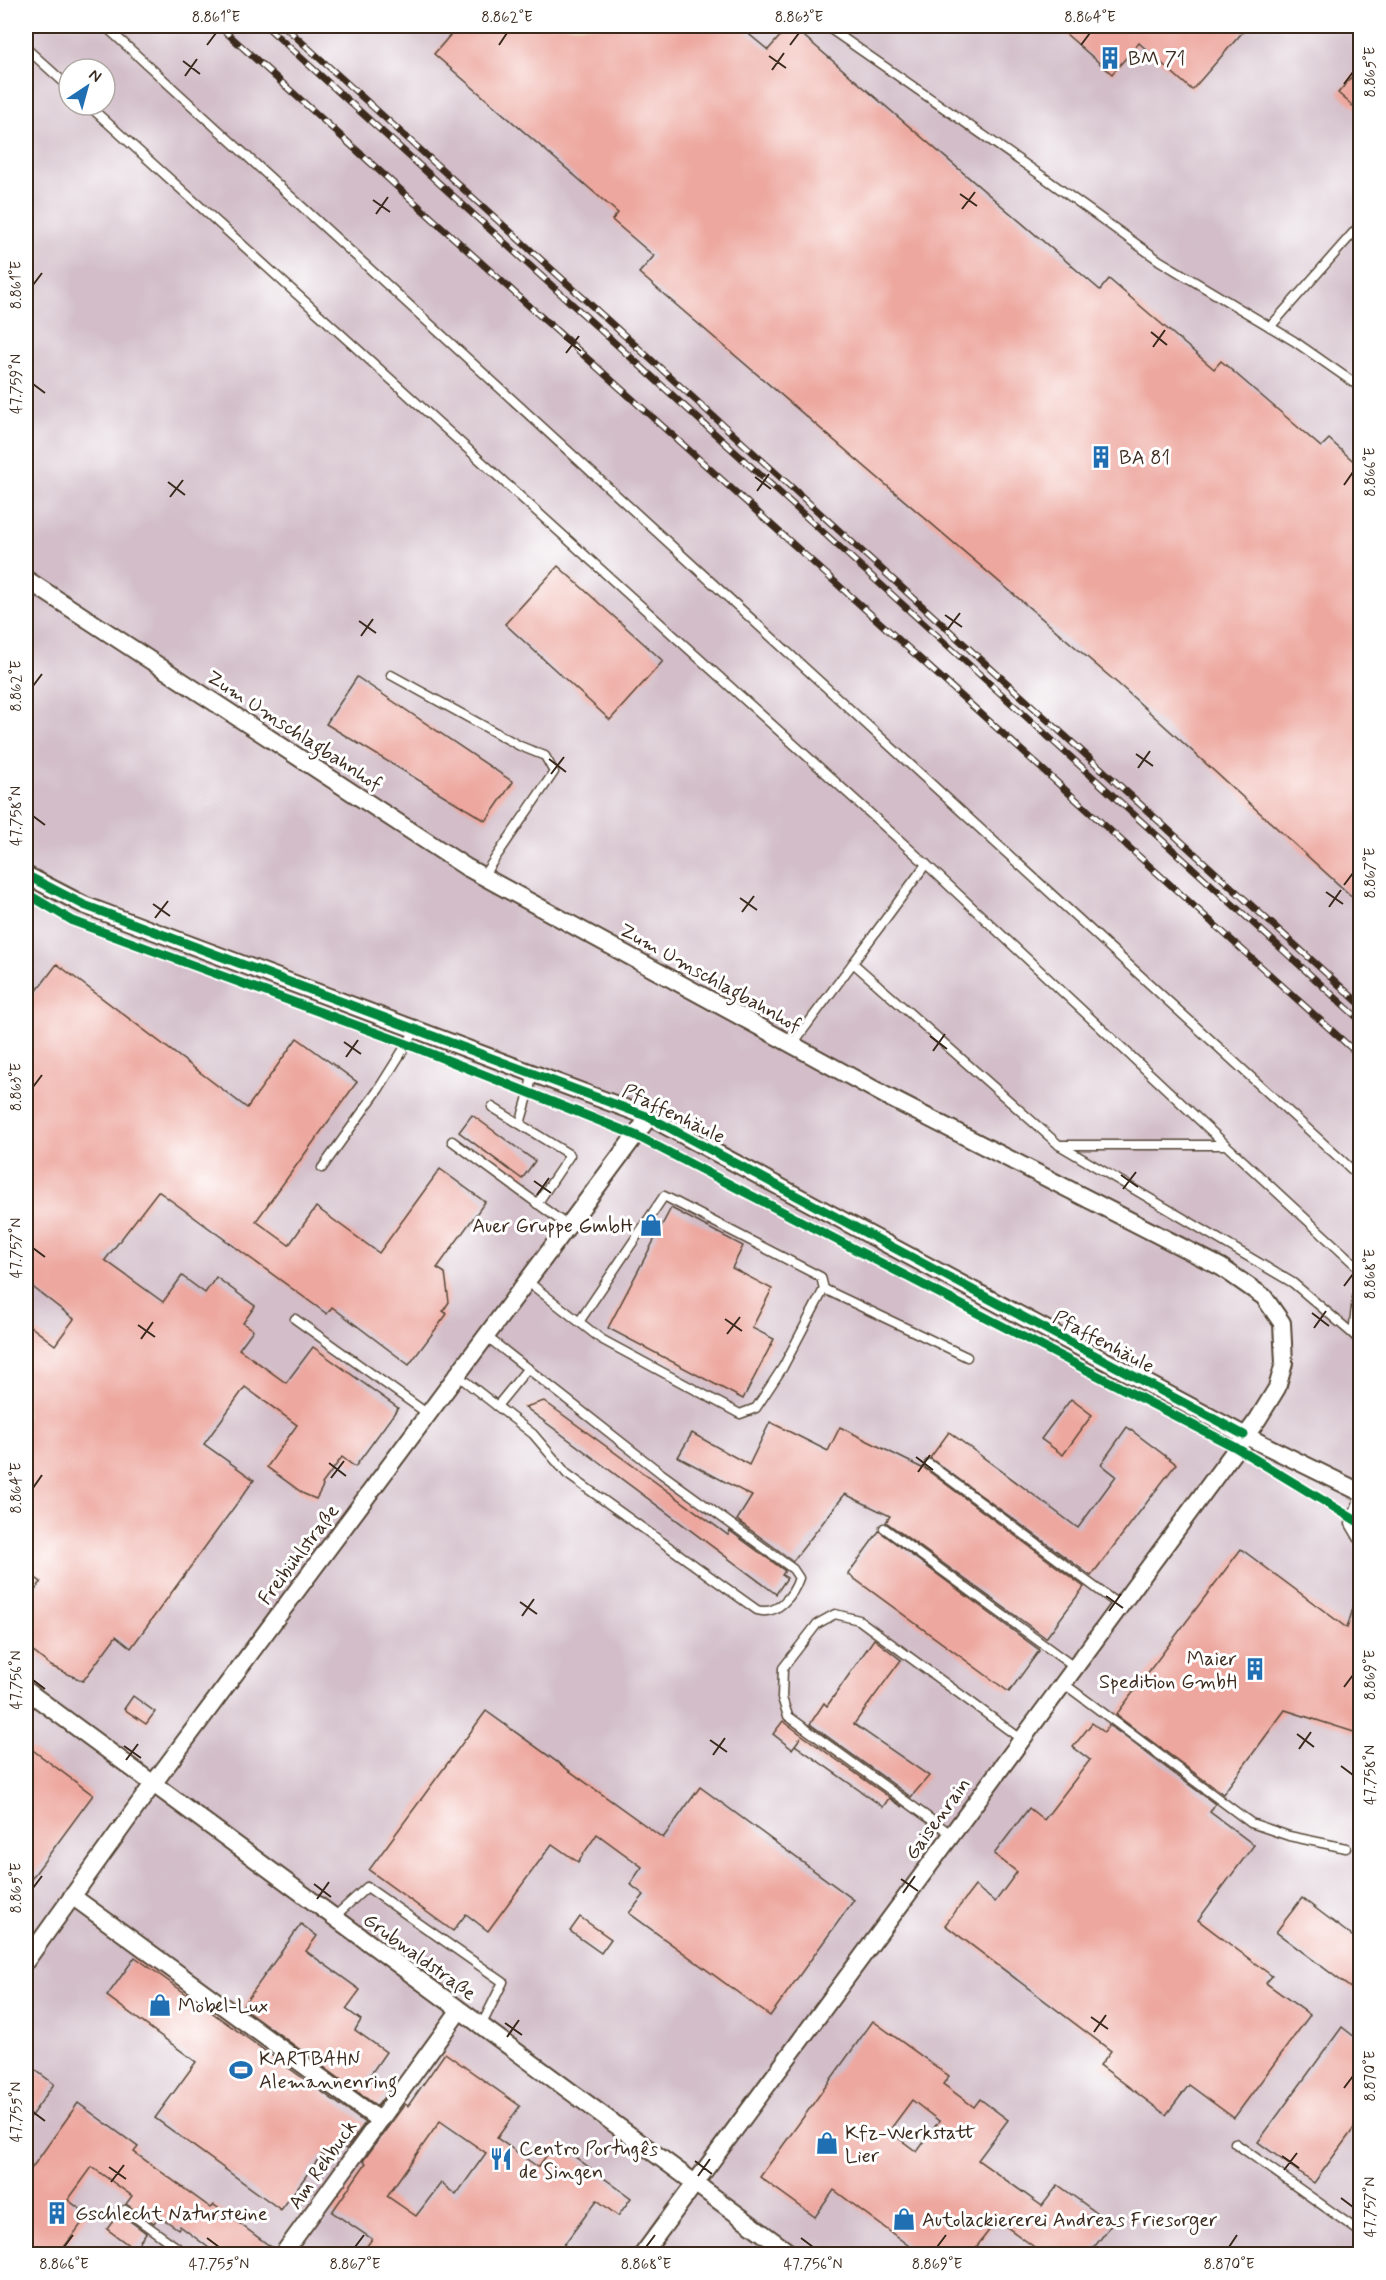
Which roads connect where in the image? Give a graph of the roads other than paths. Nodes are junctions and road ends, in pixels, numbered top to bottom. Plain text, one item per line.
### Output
1 (105, 26) edge
2 (826, 26) edge
3 (26, 48) edge
4 (57, 76) edge
5 (101, 117) edge
6 (1360, 225) edge
7 (1270, 327) junction
8 (1360, 387) edge
9 (26, 579) edge
10 (391, 675) dead end
11 (926, 864) junction
12 (26, 875) edge
13 (483, 876) junction
14 (853, 963) junction
15 (415, 1031) junction
16 (792, 1046) junction
17 (532, 1074) junction
18 (492, 1107) dead end
19 (649, 1117) junction
20 (520, 1124) junction
21 (452, 1141) dead end
22 (1059, 1145) junction
23 (1226, 1145) junction
24 (322, 1168) dead end
25 (1360, 1177) edge
26 (537, 1204) junction
27 (568, 1226) junction
28 (1360, 1270) edge
29 (527, 1281) junction
30 (824, 1289) junction
31 (295, 1319) dead end
32 (579, 1322) junction
33 (1353, 1334) junction
34 (486, 1336) junction
35 (1360, 1341) edge
36 (967, 1357) dead end
37 (528, 1368) junction
38 (457, 1375) junction
39 (497, 1406) junction
40 (428, 1414) junction
41 (1244, 1435) junction
42 (929, 1464) dead end
43 (1360, 1494) edge
44 (884, 1528) dead end
45 (1360, 1542) edge
46 (1119, 1605) junction
47 (1074, 1667) junction
48 (1062, 1683) junction
49 (26, 1690) edge
50 (1021, 1739) junction
51 (153, 1784) junction
52 (951, 1834) junction
53 (1346, 1848) dead end
54 (72, 1896) junction
55 (333, 1918) junction
56 (26, 1961) edge
57 (459, 2011) junction
58 (481, 2027) junction
59 (379, 2120) junction
60 (1235, 2143) dead end
61 (694, 2184) junction
62 (125, 2210) dead end
63 (1360, 2232) edge
64 (186, 2254) edge
65 (283, 2254) edge
66 (643, 2254) edge
67 (791, 2254) edge

1 - 25 lane
2 - 7 lane
3 - 4 lane
5 - 11 lane
6 - 7 lane
7 - 8 lane
9 - 13 street, Zum Umschlagbahnhof
10 - 13 lane
11 - 14 lane
11 - 23 lane
12 - 15 street, Pfaffenhäule
13 - 16 street, Zum Umschlagbahnhof
14 - 16 lane
14 - 22 lane
15 - 17 street, Pfaffenhäule
15 - 24 lane
16 - 41 street, Zum Umschlagbahnhof
17 - 19 street, Pfaffenhäule
17 - 20 lane
18 - 20 lane
19 - 27 street, Freibühlstraße
19 - 41 street, Pfaffenhäule
20 - 26 lane
21 - 26 lane
22 - 23 lane
22 - 33 lane
23 - 28 lane
26 - 27 lane
27 - 29 street, Freibühlstraße
28 - 33 lane
29 - 32 lane
29 - 34 street, Freibühlstraße
30 - 32 lane
30 - 32 lane
30 - 36 lane
31 - 40 lane
33 - 35 lane
34 - 37 lane
34 - 38 street, Freibühlstraße
37 - 39 lane
37 - 39 lane
38 - 39 lane
38 - 40 street, Freibühlstraße
40 - 51 street, Freibühlstraße
41 - 43 street, Pfaffenhäule
41 - 46 street, Gaisenrain
42 - 46 lane
43 - 45 lane
44 - 47 lane
46 - 47 street, Gaisenrain
47 - 48 street, Gaisenrain
48 - 50 street, Gaisenrain
48 - 53 lane
49 - 51 street, Grubwaldstraße
50 - 52 street, Gaisenrain
50 - 52 lane
51 - 54 street, Freibühlstraße
51 - 55 street, Grubwaldstraße
52 - 61 street, Gaisenrain
54 - 56 street, Freibühlstraße
54 - 59 street
55 - 57 street, Grubwaldstraße
55 - 58 lane
57 - 58 street, Grubwaldstraße
57 - 59 street, Am Rehbuck
58 - 61 street, Grubwaldstraße
59 - 65 street, Am Rehbuck
60 - 63 lane
61 - 66 street, Gaisenrain
61 - 67 street, Grubwaldstraße
62 - 64 lane

